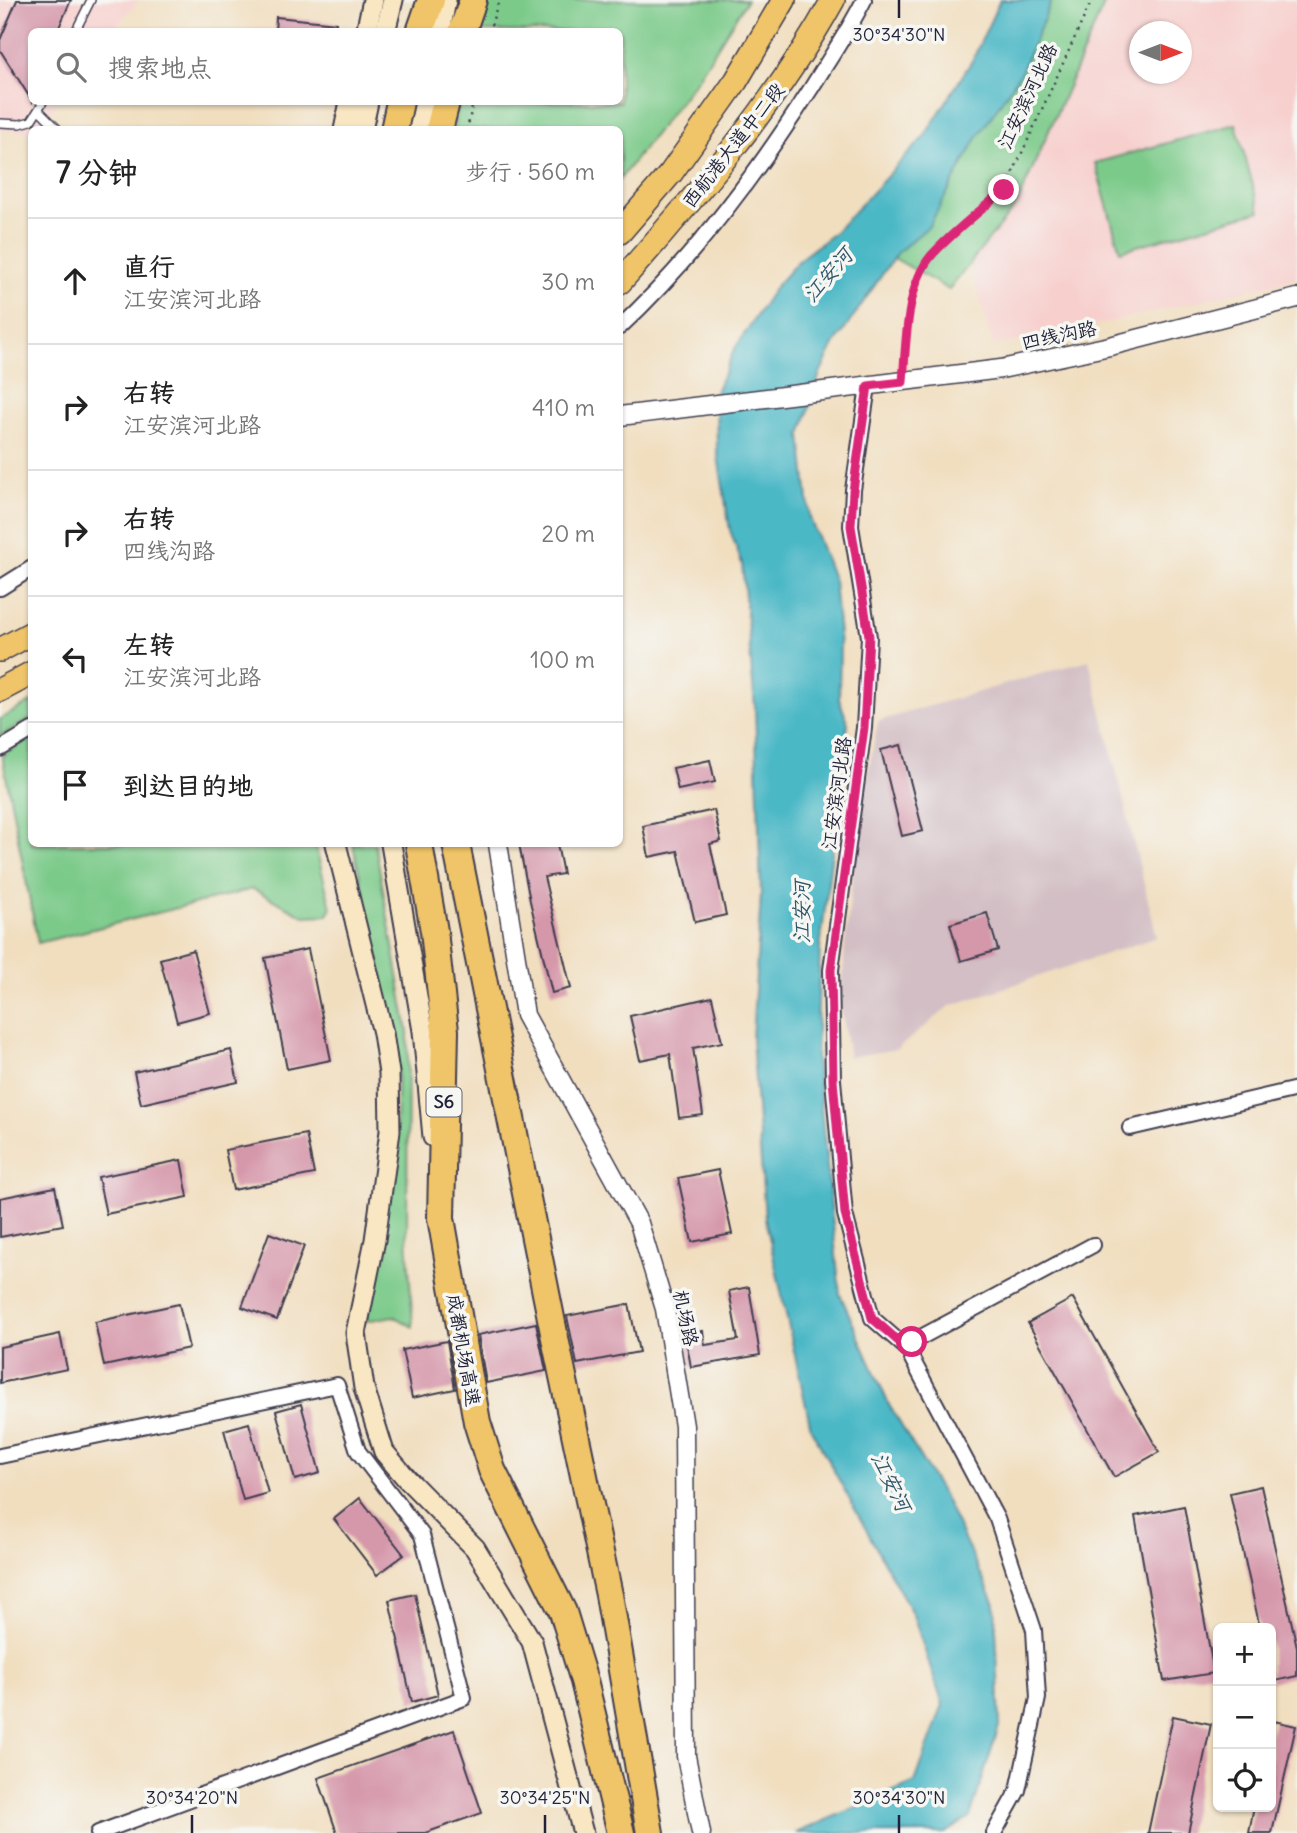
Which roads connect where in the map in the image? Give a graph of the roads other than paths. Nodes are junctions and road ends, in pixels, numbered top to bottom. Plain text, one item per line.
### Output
1 (91, 0) edge
2 (373, 0) edge
3 (393, 0) edge
4 (431, 0) edge
5 (446, 0) edge
6 (473, 0) edge
7 (784, 0) edge
8 (834, 0) edge
9 (864, 0) edge
10 (77, 28) edge
11 (367, 28) edge
12 (387, 28) edge
13 (421, 28) edge
14 (441, 28) edge
15 (463, 28) edge
16 (41, 105) edge
17 (348, 105) edge
18 (367, 105) edge
19 (399, 105) edge
20 (424, 105) edge
21 (445, 105) edge
22 (38, 110) junction
23 (0, 123) edge
24 (55, 126) edge
25 (345, 126) edge
26 (363, 126) edge
27 (395, 126) edge
28 (420, 126) edge
29 (440, 126) edge
30 (623, 229) edge
31 (623, 279) edge
32 (1297, 298) edge
33 (623, 324) edge
34 (868, 386) junction
35 (623, 416) edge
36 (28, 570) edge
37 (0, 587) edge
38 (28, 635) edge
39 (0, 650) edge
40 (28, 675) edge
41 (0, 690) edge
42 (28, 732) edge
43 (0, 748) edge
44 (337, 847) edge
45 (392, 847) edge
46 (420, 847) edge
47 (457, 847) edge
48 (498, 847) edge
49 (1297, 1089) edge
50 (1130, 1128) dead end
51 (441, 1218) junction
52 (1093, 1245) dead end
53 (912, 1353) junction
54 (0, 1456) edge
55 (581, 1832) edge
56 (98, 1833) edge
57 (621, 1833) edge
58 (650, 1833) edge
59 (701, 1833) edge
60 (994, 1833) edge

1 - 10 lane
2 - 11 main road
3 - 12 main road
4 - 13 highway
5 - 14 main road
6 - 15 highway
7 - 30 main road, 西航港大道中二段
8 - 31 main road, 西航港大道中二段
9 - 33 street
16 - 22 lane
17 - 25 main road
18 - 26 main road
19 - 27 highway
20 - 28 main road
21 - 29 highway
22 - 23 lane
22 - 24 lane
32 - 34 street, 四线沟路
34 - 35 street, 四线沟路
34 - 53 street, 江安滨河北路
36 - 37 street
38 - 39 main road
40 - 41 main road
42 - 43 street
44 - 55 main road
45 - 51 main road
46 - 51 highway, 成都机场高速 / S6
47 - 58 highway
48 - 59 street, 机场路
49 - 50 street
51 - 57 highway, 成都机场高速 / S6
52 - 53 street
53 - 60 street
54 - 56 street

